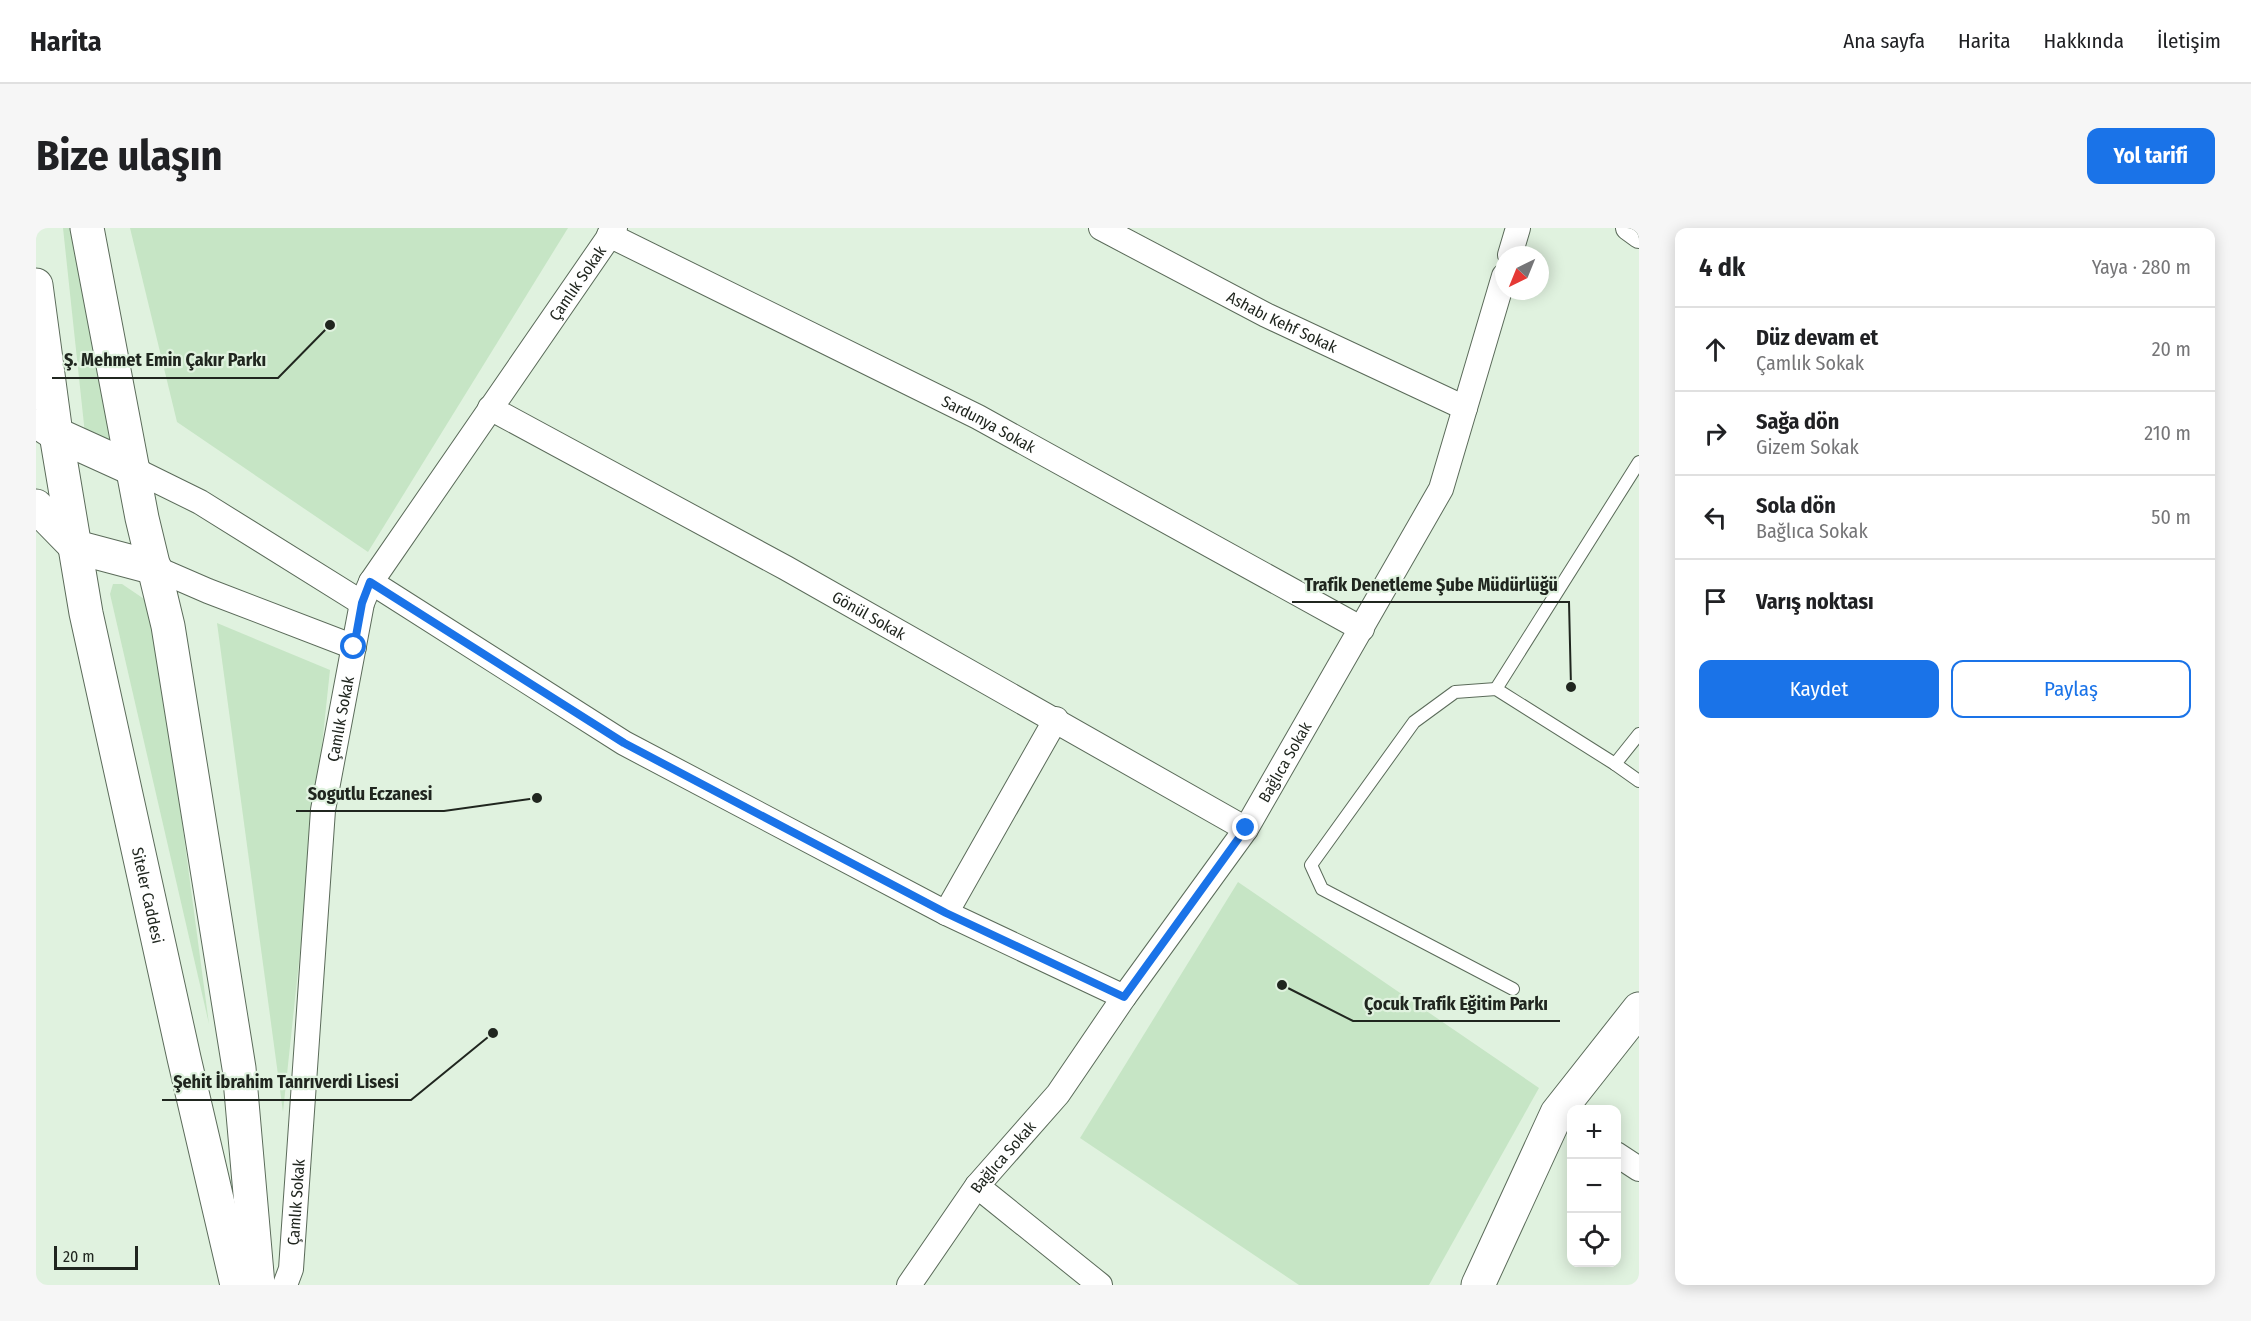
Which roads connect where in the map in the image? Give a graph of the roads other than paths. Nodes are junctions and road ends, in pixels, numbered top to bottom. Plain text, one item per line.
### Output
1 (87, 228) edge
2 (1101, 228) edge
3 (1518, 228) edge
4 (1628, 228) edge
5 (612, 232) edge
6 (1639, 236) edge
7 (1513, 246) edge
8 (36, 285) edge
9 (1497, 300) edge
10 (490, 408) junction
11 (1465, 408) junction
12 (46, 427) edge
13 (1639, 462) edge
14 (133, 469) junction
15 (52, 505) edge
16 (75, 546) junction
17 (154, 568) junction
18 (366, 593) junction
19 (1362, 629) junction
20 (354, 647) junction
21 (1496, 689) junction
22 (1056, 719) junction
23 (1639, 734) edge
24 (1615, 764) junction
25 (1639, 781) edge
26 (1246, 828) junction
27 (946, 913) junction
28 (1513, 990) dead end
29 (1124, 997) junction
30 (1639, 1010) edge
31 (1564, 1118) edge
32 (1621, 1157) edge
33 (1639, 1169) edge
34 (977, 1186) junction
35 (237, 1285) edge
36 (258, 1285) edge
37 (285, 1285) edge
38 (909, 1285) edge
39 (1100, 1285) edge
40 (1478, 1285) edge

1 - 14 main road
2 - 11 street, Ashabı Kehf Sokak
3 - 7 street
4 - 6 street
5 - 10 street, Çamlık Sokak
5 - 19 street, Sardunya Sokak
8 - 12 main road
9 - 11 street, Bağlıca Sokak
10 - 18 street, Çamlık Sokak
10 - 22 street, Gönül Sokak
11 - 19 street, Bağlıca Sokak
12 - 14 main road
12 - 15 main road
13 - 21 lane
14 - 17 main road
14 - 18 street
15 - 16 main road
16 - 17 main road
16 - 35 main road, Siteler Caddesi
17 - 20 street
17 - 36 main road
18 - 20 street, Çamlık Sokak
18 - 27 street
19 - 26 street, Bağlıca Sokak
20 - 37 street, Çamlık Sokak
21 - 24 lane
21 - 28 lane
22 - 26 street, Gönül Sokak
22 - 27 street
23 - 24 lane
24 - 25 lane
26 - 29 street, Bağlıca Sokak
27 - 29 street
29 - 34 street, Bağlıca Sokak
30 - 31 main road
31 - 40 main road
32 - 33 street
34 - 38 street, Bağlıca Sokak
34 - 39 street

